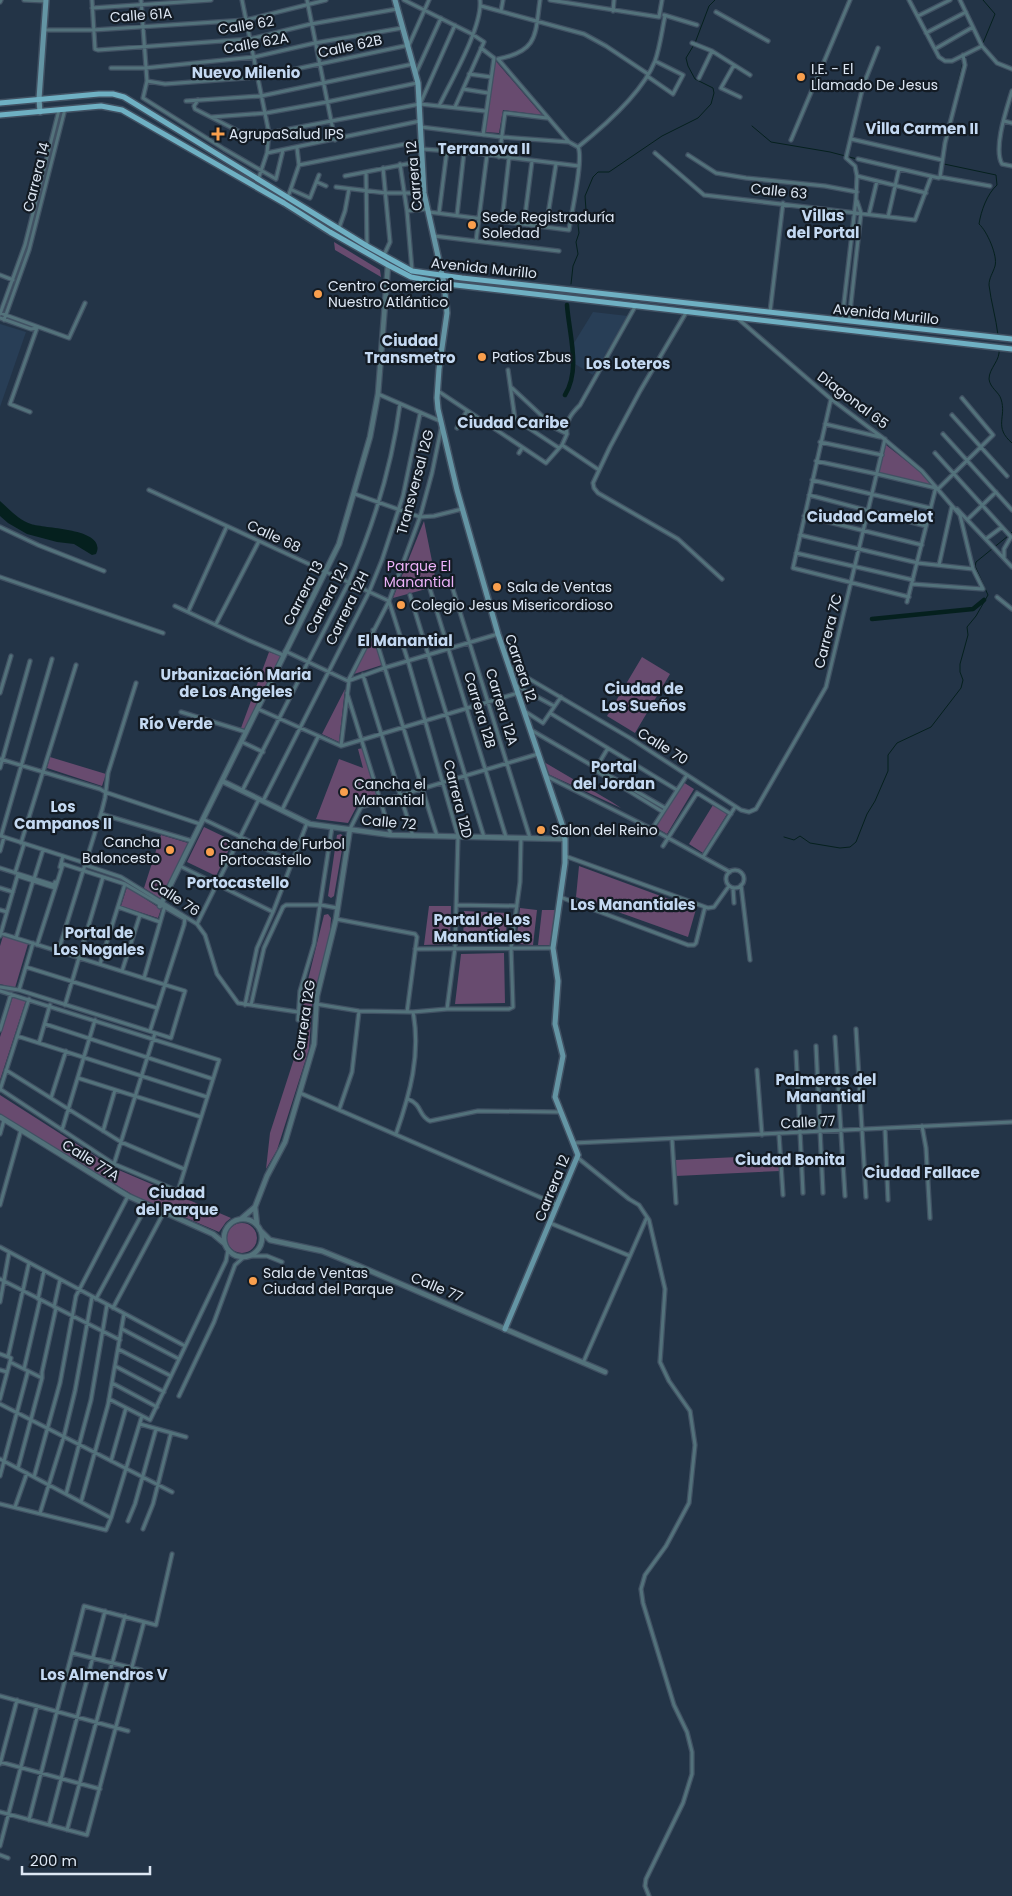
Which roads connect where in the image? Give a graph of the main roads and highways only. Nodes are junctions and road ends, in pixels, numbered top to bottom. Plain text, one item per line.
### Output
1 (46, 0) edge
2 (395, 0) edge
3 (39, 99) junction
4 (0, 103) edge
5 (40, 112) junction
6 (0, 115) edge
7 (282, 193) junction
8 (277, 199) junction
9 (443, 276) junction
10 (444, 283) junction
11 (1012, 339) edge
12 (1012, 349) edge
13 (505, 1329) road end

1 - 3 main road
2 - 9 main road, Carrera 12
3 - 4 main road, Avenida Murillo
3 - 5 main road
3 - 7 main road, Avenida Murillo
5 - 6 main road, Avenida Murillo
5 - 8 main road, Avenida Murillo
7 - 8 main road
7 - 9 main road, Avenida Murillo
8 - 10 main road, Avenida Murillo
9 - 10 main road, Carrera 12
9 - 11 main road, Avenida Murillo
10 - 12 main road, Avenida Murillo
10 - 13 main road, Carrera 12

